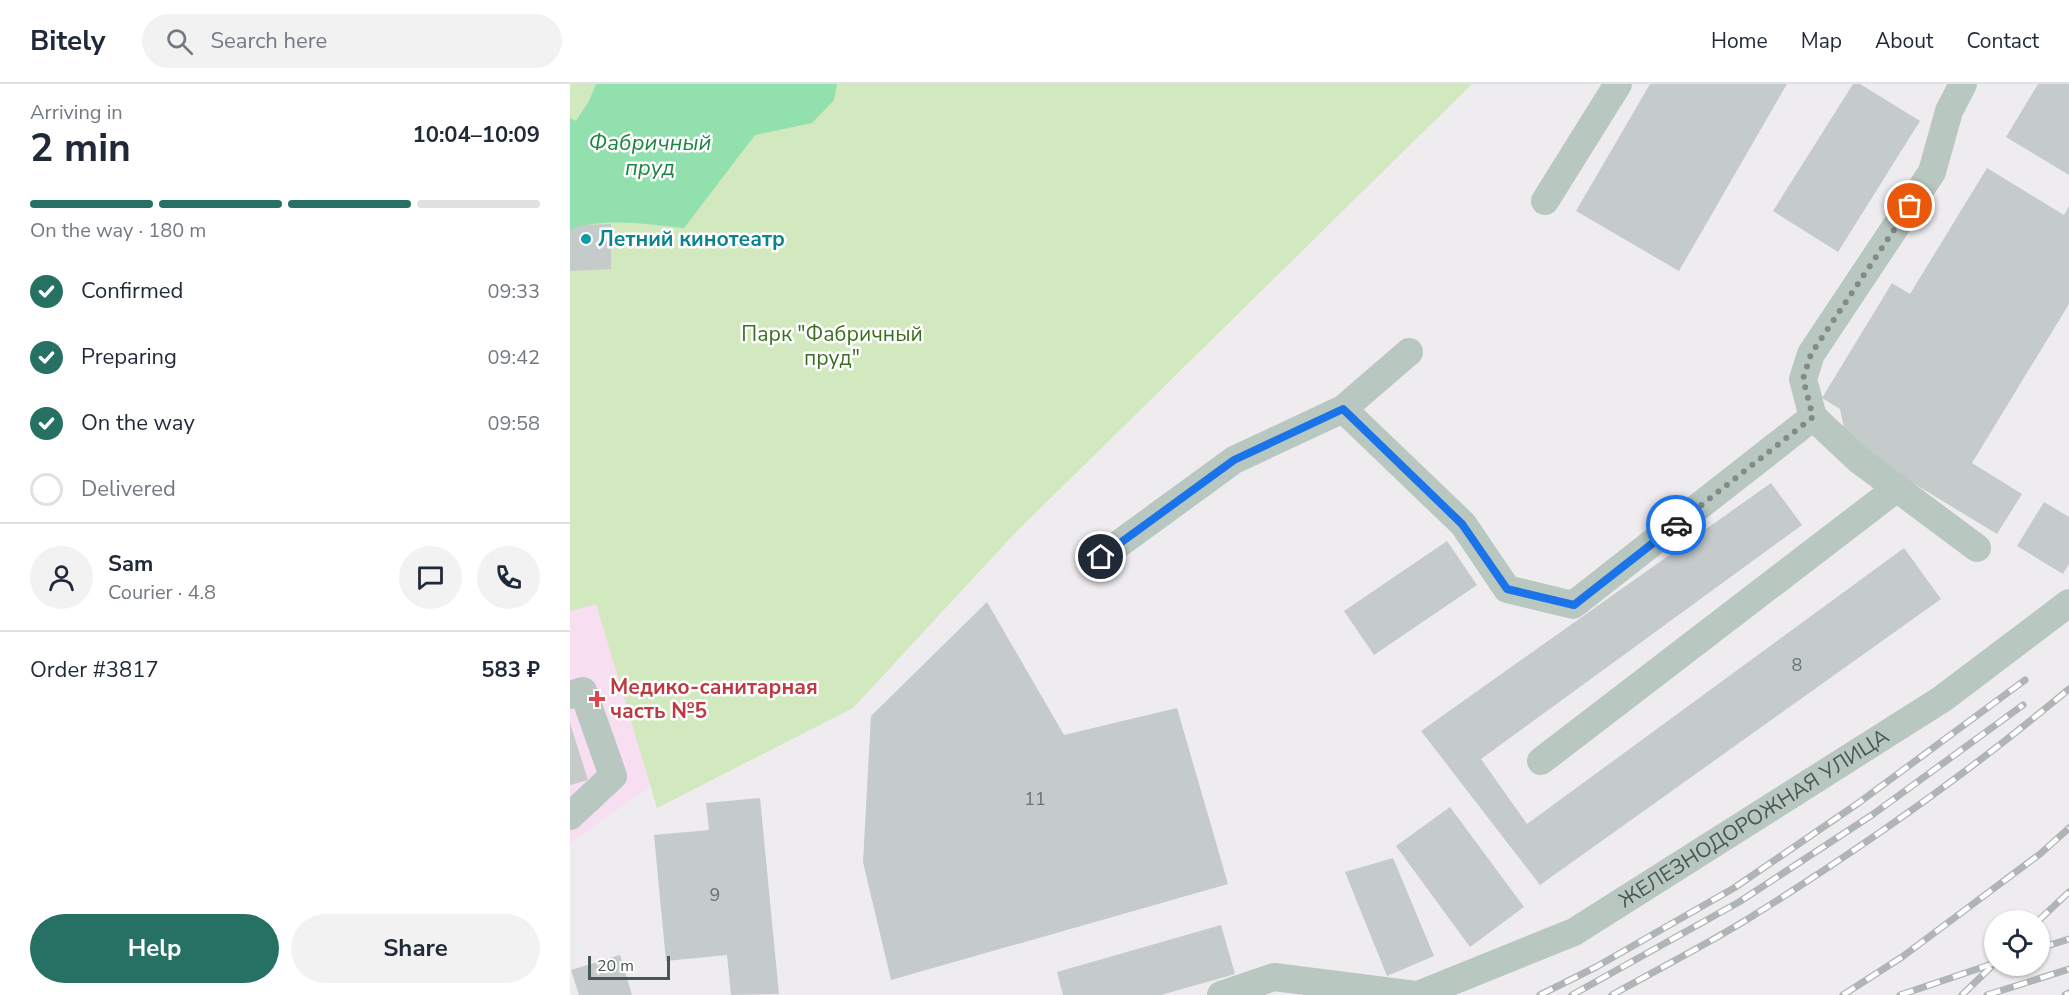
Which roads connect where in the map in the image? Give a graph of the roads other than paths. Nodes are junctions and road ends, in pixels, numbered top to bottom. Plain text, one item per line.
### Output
1 (1618, 84) edge
2 (1956, 86) edge
3 (1545, 201) dead end
4 (1409, 352) dead end
5 (1343, 409) junction
6 (1813, 417) junction
7 (1897, 488) junction
8 (1977, 548) dead end
9 (1101, 557) dead end
10 (2069, 603) edge
11 (570, 695) edge
12 (1541, 761) dead end
13 (570, 816) edge
14 (1221, 995) edge
15 (1417, 995) edge

1 - 3 street
2 - 6 street
4 - 5 street
5 - 6 street
5 - 9 street
6 - 7 street
7 - 8 street
7 - 12 street
10 - 15 street, ЖЕЛЕЗНОДОРОЖНАЯ УЛИЦА
11 - 13 street
14 - 15 street, ЖЕЛЕЗНОДОРОЖНАЯ УЛИЦА

